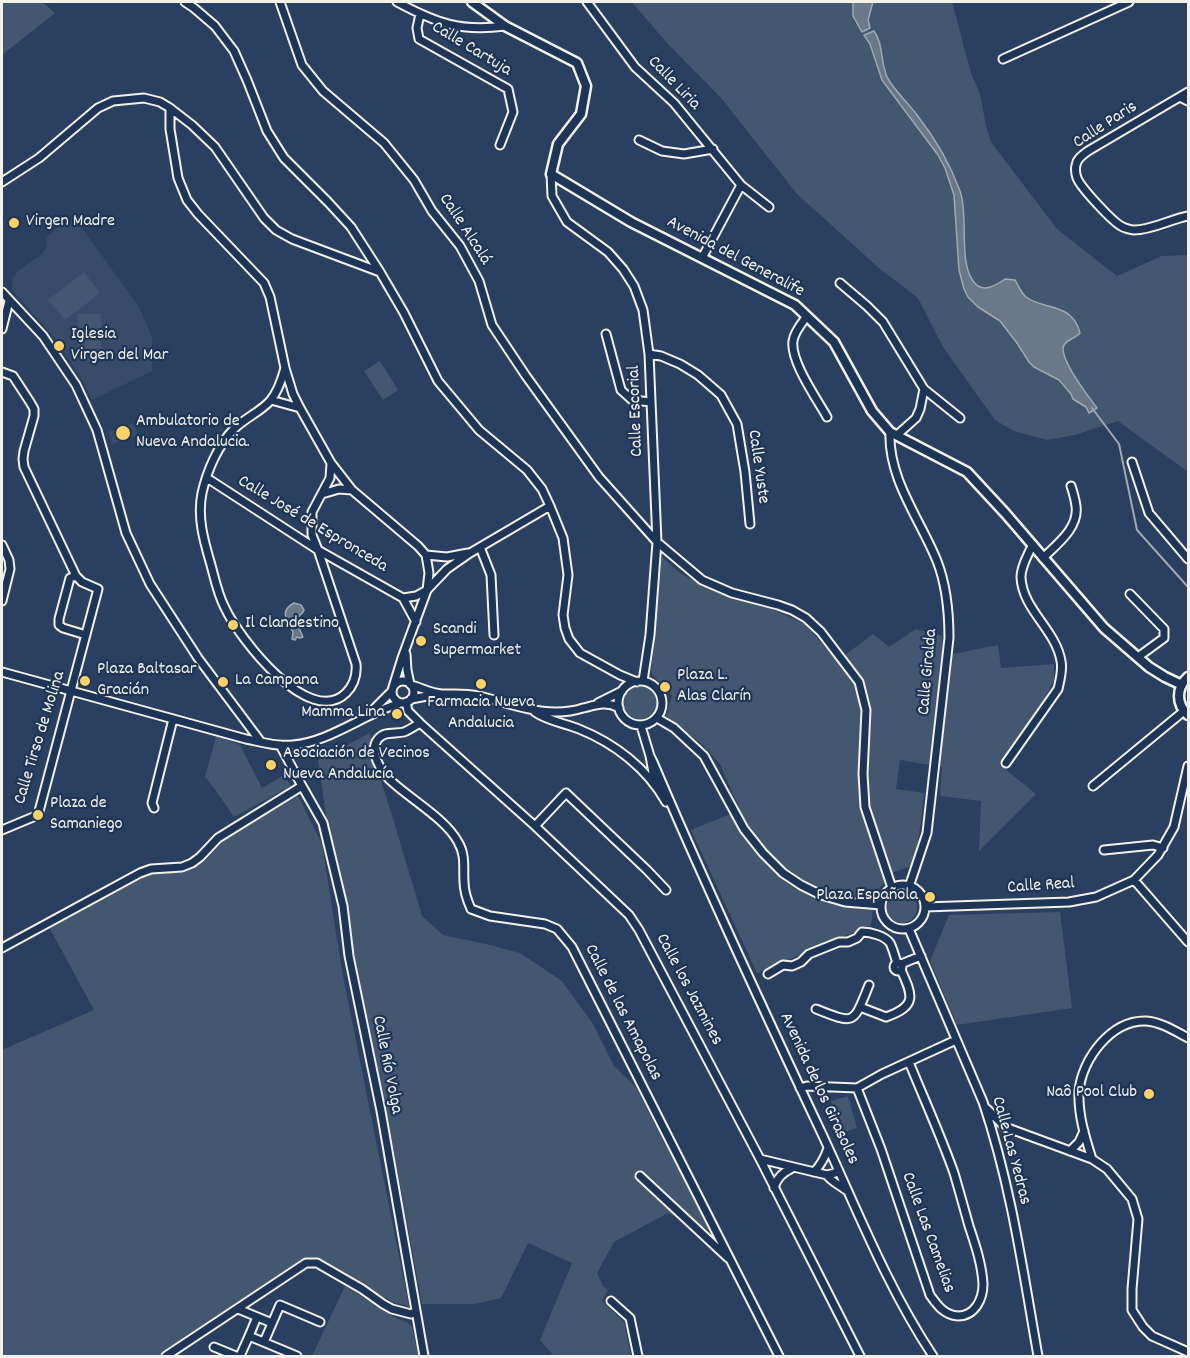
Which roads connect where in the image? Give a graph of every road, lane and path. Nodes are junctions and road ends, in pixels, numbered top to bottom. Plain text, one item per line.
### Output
1 (185, 2) edge
2 (280, 2) edge
3 (397, 2) edge
4 (472, 2) edge
5 (587, 2) edge
6 (1129, 2) edge
7 (420, 14) junction
8 (505, 26) junction
9 (1003, 59) dead end
10 (1188, 92) edge
11 (1180, 97) junction
12 (1188, 101) edge
13 (170, 108) junction
14 (639, 140) dead end
15 (500, 145) dead end
16 (713, 149) junction
17 (551, 174) junction
18 (2, 183) edge
19 (741, 184) junction
20 (770, 207) dead end
21 (1188, 216) edge
22 (702, 258) junction
23 (380, 272) junction
24 (840, 284) dead end
25 (2, 292) edge
26 (9, 300) junction
27 (807, 316) junction
28 (2, 329) edge
29 (606, 334) dead end
30 (649, 354) junction
31 (285, 368) junction
32 (2, 372) edge
33 (924, 389) junction
34 (271, 400) junction
35 (651, 402) junction
36 (300, 408) junction
37 (827, 417) dead end
38 (960, 418) dead end
39 (893, 434) junction
40 (1132, 462) dead end
41 (331, 463) junction
42 (207, 478) junction
43 (1071, 486) dead end
44 (352, 490) junction
45 (322, 494) junction
46 (550, 506) junction
47 (750, 524) dead end
48 (657, 542) junction
49 (2, 545) edge
50 (1032, 546) junction
51 (480, 547) junction
52 (318, 550) junction
53 (470, 553) junction
54 (426, 555) junction
55 (1043, 558) junction
56 (1188, 559) edge
57 (76, 576) junction
58 (427, 590) junction
59 (1130, 594) dead end
60 (404, 598) junction
61 (2, 601) edge
62 (416, 622) junction
63 (86, 635) junction
64 (494, 635) dead end
65 (406, 651) junction
66 (1138, 657) junction
67 (2, 672) edge
68 (620, 675) junction
69 (1188, 677) edge
70 (640, 682) junction
71 (410, 685) junction
72 (1182, 685) junction
73 (393, 689) junction
74 (622, 690) junction
75 (72, 691) junction
76 (441, 693) junction
77 (406, 701) junction
78 (596, 704) junction
79 (618, 708) junction
80 (533, 711) junction
81 (1186, 713) edge
82 (368, 715) junction
83 (657, 718) junction
84 (173, 719) junction
85 (420, 723) junction
86 (641, 726) junction
87 (261, 742) junction
88 (280, 745) junction
89 (650, 756) junction
90 (1006, 763) dead end
91 (1188, 766) edge
92 (655, 784) junction
93 (302, 786) junction
94 (1093, 786) dead end
95 (154, 807) dead end
96 (535, 826) junction
97 (2, 830) edge
98 (682, 830) junction
99 (1163, 848) junction
100 (1104, 849) dead end
101 (1134, 880) junction
102 (909, 886) junction
103 (892, 888) junction
104 (666, 890) dead end
105 (881, 905) junction
106 (925, 907) junction
107 (909, 928) junction
108 (1188, 942) edge
109 (2, 948) edge
110 (921, 956) junction
111 (900, 966) junction
112 (768, 974) dead end
113 (869, 985) dead end
114 (860, 1007) junction
115 (816, 1009) dead end
116 (1188, 1038) edge
117 (956, 1040) junction
118 (909, 1062) junction
119 (800, 1088) junction
120 (857, 1088) junction
121 (985, 1107) junction
122 (1005, 1127) junction
123 (1084, 1131) junction
124 (996, 1144) junction
125 (828, 1148) junction
126 (1070, 1151) junction
127 (759, 1159) junction
128 (1092, 1159) junction
129 (837, 1167) junction
130 (792, 1168) junction
131 (816, 1170) junction
132 (827, 1175) junction
133 (640, 1176) dead end
134 (774, 1188) junction
135 (849, 1192) junction
136 (732, 1262) junction
137 (610, 1301) dead end
138 (238, 1309) junction
139 (415, 1312) junction
140 (257, 1317) junction
141 (320, 1322) dead end
142 (272, 1323) junction
143 (249, 1336) junction
144 (264, 1342) junction
145 (218, 1351) edge
146 (1188, 1352) edge
147 (288, 1355) edge
148 (166, 1356) edge
149 (238, 1356) edge
150 (297, 1356) edge
151 (424, 1356) edge
152 (638, 1356) edge
153 (779, 1356) edge
154 (860, 1356) edge
155 (933, 1356) edge
156 (1038, 1356) edge

1 - 23 street
2 - 48 street, Calle Alcalá
3 - 7 street
4 - 8 street
5 - 16 street, Calle Liria
6 - 9 street
7 - 8 street
7 - 15 street, Calle Cartuja
8 - 17 street
10 - 11 street, Calle Paris
11 - 12 street
11 - 21 street, Calle Paris
13 - 18 street
13 - 23 street
13 - 31 street
14 - 16 street
16 - 19 street, Calle Liria
17 - 22 street, Avenida del Generalife
17 - 30 street, Calle Escorial
19 - 20 street, Calle Liria
19 - 22 street
22 - 27 street, Avenida del Generalife
23 - 46 street
24 - 33 street
25 - 26 street
26 - 28 street
26 - 87 street
27 - 37 street
27 - 39 street, Avenida del Generalife
29 - 35 street
30 - 35 street, Calle Escorial
30 - 47 street, Calle Yuste
31 - 34 street
31 - 36 street
32 - 57 street
33 - 38 street
33 - 39 street
34 - 36 street
34 - 42 street
35 - 48 street, Calle Escorial
36 - 41 street
39 - 50 street, Avenida del Generalife
39 - 102 street, Calle Giralda
40 - 56 street
41 - 44 street
41 - 45 street
42 - 52 street, Calle José de Espronceda
42 - 52 street
43 - 55 street
44 - 45 street
44 - 54 street
45 - 52 street
46 - 51 street
46 - 68 street
48 - 70 street, Calle Escorial
48 - 103 street, Calle Alcalá
49 - 61 street
50 - 55 street, Avenida del Generalife
50 - 90 street
51 - 53 street
51 - 64 street
52 - 60 street, Calle José de Espronceda
53 - 54 street
53 - 58 street
54 - 58 street
55 - 66 street, Avenida del Generalife
57 - 63 street, Calle Tirso de Molina
57 - 63 street
58 - 60 street
58 - 62 street
59 - 66 street
60 - 62 street
62 - 65 street
63 - 75 street, Calle Tirso de Molina
65 - 71 street
65 - 73 street
66 - 72 street, Avenida del Generalife
67 - 75 street
68 - 70 street
68 - 74 street
69 - 72 street
70 - 74 street
70 - 83 street
71 - 73 street
71 - 76 street
71 - 77 street
72 - 81 street
73 - 77 street
73 - 82 street
74 - 78 street
74 - 79 street
75 - 84 street
75 - 97 street, Calle Tirso de Molina
76 - 77 street
76 - 80 street
77 - 82 street
77 - 85 street, Calle los Jazmines
78 - 79 street
78 - 80 street
79 - 86 street
80 - 92 street, Avenida de los Girasoles
81 - 94 street
82 - 88 street
83 - 86 street
83 - 105 street
84 - 87 street
84 - 95 street
85 - 96 street, Calle los Jazmines
85 - 136 street, Calle de las Amapolas
86 - 89 street, Avenida de los Girasoles
87 - 88 street
88 - 93 street, Calle Río Volga
89 - 92 street, Avenida de los Girasoles
89 - 98 street, Avenida de los Girasoles
91 - 99 street, Calle Real
92 - 98 street, Avenida de los Girasoles
93 - 109 street
93 - 139 street, Calle Río Volga
96 - 104 street
96 - 127 street, Calle los Jazmines
98 - 119 street, Avenida de los Girasoles
99 - 100 street
99 - 101 street, Calle Real
101 - 106 street, Calle Real
101 - 108 street
102 - 103 street
102 - 106 street
103 - 105 street
105 - 107 street
106 - 107 street
107 - 110 street, Calle Las Yedras
110 - 111 street
110 - 117 street, Calle Las Yedras
111 - 112 street
111 - 114 street
113 - 114 street
114 - 115 street
116 - 123 street
117 - 118 street
117 - 121 street, Calle Las Yedras
118 - 120 street
118 - 120 street, Calle Las Camelias
119 - 120 street
119 - 125 street, Avenida de los Girasoles
121 - 122 street
121 - 124 street, Calle Las Yedras
122 - 124 street
122 - 126 street
123 - 126 street
123 - 128 street
124 - 156 street, Calle Las Yedras
125 - 129 street, Avenida de los Girasoles
125 - 131 street
126 - 128 street
127 - 130 street
127 - 134 street, Calle los Jazmines
128 - 146 street
129 - 131 street
129 - 132 street
129 - 135 street, Avenida de los Girasoles
130 - 131 street
130 - 134 street
131 - 132 street
132 - 135 street
133 - 136 street
134 - 154 street, Calle los Jazmines
135 - 155 street, Avenida de los Girasoles
136 - 153 street, Calle de las Amapolas
137 - 152 street
138 - 139 street
138 - 140 street
138 - 148 street
139 - 151 street, Calle Río Volga
140 - 142 street
140 - 143 street
141 - 142 street
142 - 144 street
143 - 144 street
143 - 149 street
144 - 147 street
145 - 149 street
147 - 150 street

